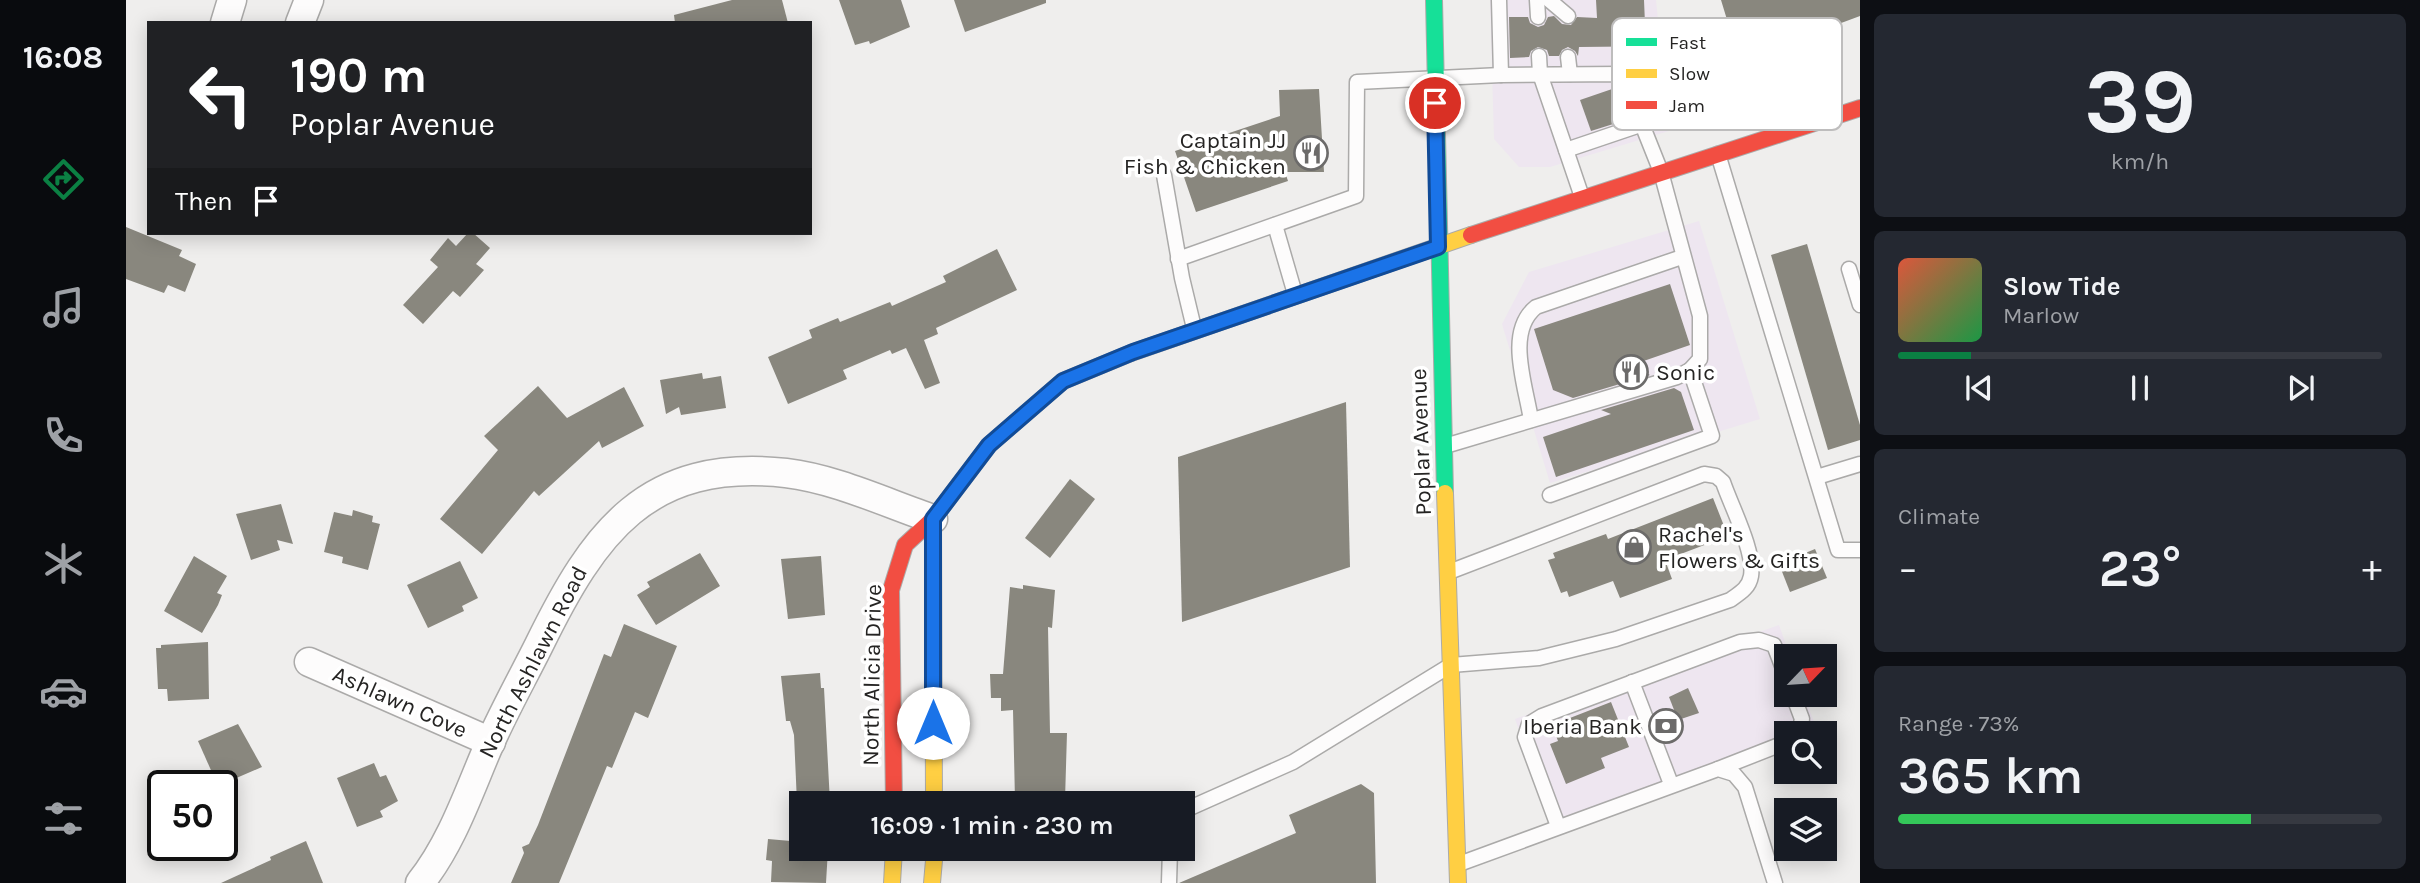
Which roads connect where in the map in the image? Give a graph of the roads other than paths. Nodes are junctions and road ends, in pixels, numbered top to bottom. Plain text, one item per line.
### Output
1 (232, 0) edge
2 (309, 0) edge
3 (1434, 0) edge
4 (1499, 0) edge
5 (1537, 0) edge
6 (1549, 0) edge
7 (1568, 16) dead end
8 (1538, 17) dead end
9 (226, 21) edge
10 (301, 21) edge
11 (1539, 56) dead end
12 (1569, 57) dead end
13 (1540, 74) junction
14 (1570, 74) junction
15 (1612, 74) edge
16 (1501, 75) junction
17 (1435, 76) junction
18 (1860, 108) edge
19 (1842, 114) edge
20 (1625, 130) edge
21 (1645, 130) edge
22 (1792, 130) edge
23 (1566, 150) junction
24 (1718, 154) junction
25 (1661, 172) junction
26 (1164, 175) dead end
27 (1582, 197) junction
28 (1275, 225) junction
29 (1438, 247) junction
30 (1682, 257) junction
31 (1178, 259) junction
32 (1849, 269) dead end
33 (1295, 296) junction
34 (1860, 304) edge
35 (1195, 330) junction
36 (1690, 370) junction
37 (1531, 420) junction
38 (1444, 446) junction
39 (1860, 464) edge
40 (1817, 477) junction
41 (1550, 495) dead end
42 (933, 519) junction
43 (1860, 550) edge
44 (1448, 573) junction
45 (1774, 645) edge
46 (309, 662) dead end
47 (1451, 665) junction
48 (1632, 682) junction
49 (491, 742) junction
50 (1774, 747) edge
51 (1718, 769) junction
52 (1671, 784) junction
53 (894, 791) edge
54 (934, 791) edge
55 (1195, 806) edge
56 (1558, 827) junction
57 (893, 861) edge
58 (933, 861) edge
59 (1170, 861) edge
60 (1458, 865) junction
61 (420, 883) edge
62 (892, 883) edge
63 (932, 883) edge
64 (1169, 883) edge
65 (1458, 883) edge
66 (1775, 883) edge

1 - 9 street
2 - 10 street
3 - 17 main road, Poplar Avenue
4 - 16 lane
5 - 8 lane
6 - 7 lane
11 - 13 lane
12 - 14 lane
13 - 14 lane
13 - 16 lane
13 - 23 lane
14 - 15 lane
16 - 17 lane
17 - 28 lane
17 - 29 main road, Poplar Avenue
18 - 19 main road, North Alicia Drive
20 - 23 lane
21 - 25 lane
22 - 24 main road, North Alicia Drive
23 - 27 lane
24 - 25 main road, North Alicia Drive
24 - 40 lane
25 - 27 main road, North Alicia Drive
25 - 30 lane
26 - 31 lane
27 - 29 main road, North Alicia Drive
28 - 31 lane
28 - 33 lane
29 - 33 main road, North Alicia Drive
29 - 38 main road, Poplar Avenue
30 - 36 lane
30 - 37 lane
31 - 35 lane
32 - 34 lane
33 - 35 main road, North Alicia Drive
35 - 42 main road, North Alicia Drive
36 - 37 lane
36 - 41 lane
37 - 38 lane
38 - 44 main road, Poplar Avenue
39 - 40 lane
40 - 43 lane
42 - 49 street, North Ashlawn Road
42 - 53 main road, North Alicia Drive
42 - 54 main road
44 - 47 main road, Poplar Avenue
44 - 47 lane
45 - 48 lane
46 - 49 street, Ashlawn Cove
47 - 55 lane
47 - 60 main road, Poplar Avenue
48 - 52 lane
48 - 56 lane
49 - 61 street, North Ashlawn Road
50 - 51 lane
51 - 52 lane
51 - 66 lane
52 - 56 lane
56 - 60 lane
57 - 62 main road
58 - 63 main road
59 - 64 lane
60 - 65 main road, Poplar Avenue

